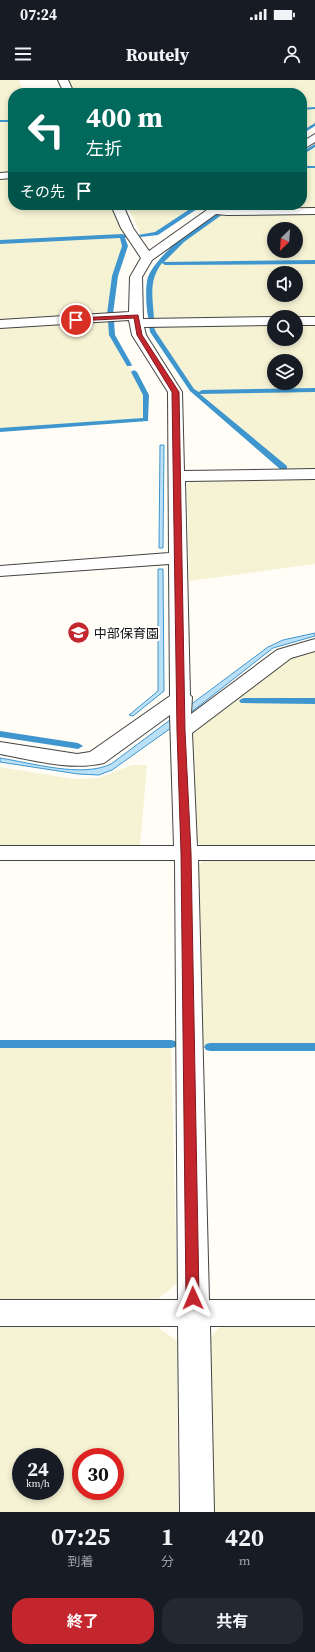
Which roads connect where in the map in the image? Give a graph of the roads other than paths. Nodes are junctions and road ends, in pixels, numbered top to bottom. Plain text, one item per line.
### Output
1 (315, 137) edge
2 (307, 143) edge
3 (119, 210) edge
4 (213, 210) edge
5 (223, 210) edge
6 (315, 211) edge
7 (147, 258) junction
8 (136, 319) junction
9 (267, 321) edge
10 (303, 321) edge
11 (315, 321) edge
12 (0, 324) edge
13 (315, 474) edge
14 (177, 476) junction
15 (178, 558) junction
16 (0, 571) edge
17 (315, 645) edge
18 (181, 715) junction
19 (0, 748) edge
20 (0, 853) edge
21 (186, 853) junction
22 (315, 853) edge
23 (0, 1313) edge
24 (193, 1313) junction
25 (315, 1313) edge
26 (197, 1512) edge

1 - 2 street
3 - 7 street
4 - 7 street
5 - 6 street
7 - 8 street
8 - 9 street
8 - 12 street
8 - 14 street
10 - 11 street
13 - 14 street
14 - 15 street
15 - 16 street
15 - 18 street
17 - 18 street
18 - 19 street
18 - 21 street
20 - 21 street
21 - 22 street
21 - 24 street
23 - 24 street
24 - 25 street
24 - 26 street

